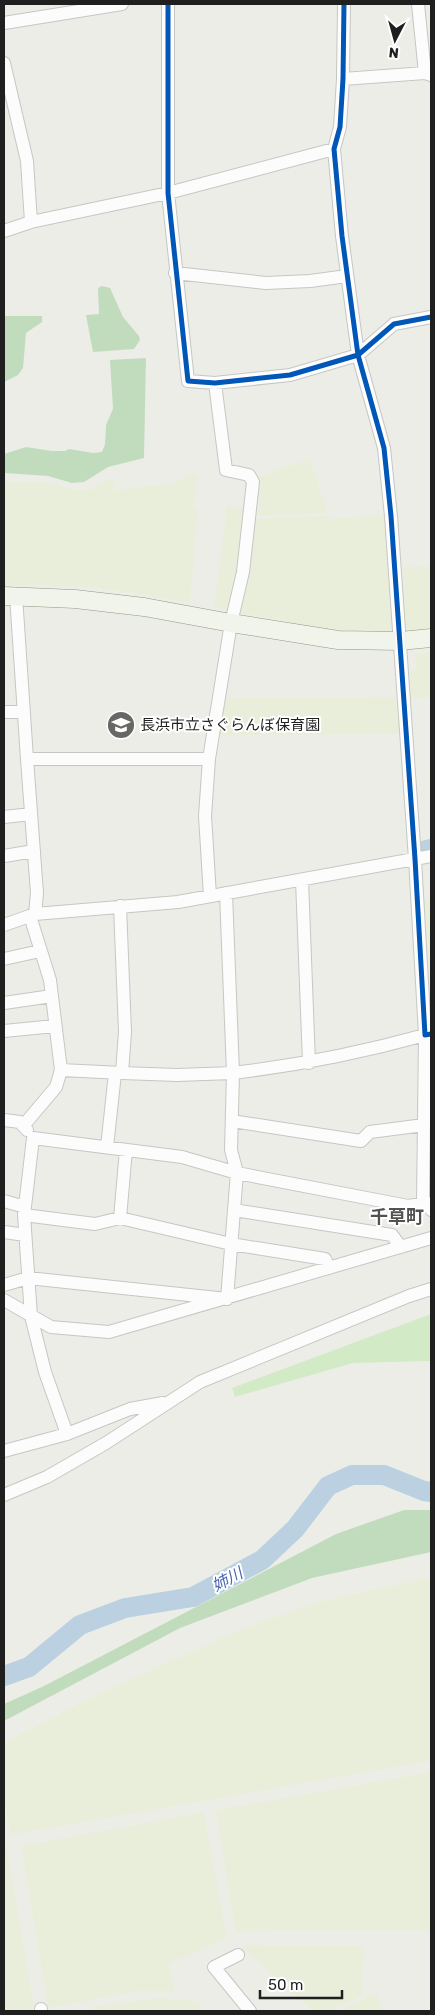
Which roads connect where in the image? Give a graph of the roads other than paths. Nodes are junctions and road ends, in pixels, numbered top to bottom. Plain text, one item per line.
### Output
1 (122, 4) edge
2 (168, 4) edge
3 (344, 4) edge
4 (418, 4) edge
5 (4, 23) edge
6 (4, 63) edge
7 (428, 74) edge
8 (343, 79) junction
9 (334, 149) junction
10 (168, 193) junction
11 (31, 222) junction
12 (4, 231) edge
13 (175, 273) junction
14 (347, 276) junction
15 (431, 317) edge
16 (358, 354) junction
17 (215, 384) junction
18 (10, 596) edge
19 (231, 623) junction
20 (431, 638) edge
21 (400, 641) junction
22 (4, 712) edge
23 (24, 712) junction
24 (209, 758) junction
25 (27, 759) junction
26 (31, 814) junction
27 (4, 817) edge
28 (34, 851) junction
29 (4, 856) edge
30 (431, 856) edge
31 (415, 859) junction
32 (302, 880) junction
33 (226, 893) junction
34 (210, 896) junction
35 (120, 906) junction
36 (32, 915) junction
37 (4, 925) edge
38 (40, 951) junction
39 (4, 959) edge
40 (52, 996) junction
41 (4, 1003) edge
42 (56, 1026) junction
43 (4, 1031) edge
44 (428, 1034) edge
45 (309, 1063) junction
46 (61, 1070) junction
47 (119, 1073) junction
48 (233, 1073) junction
49 (4, 1120) edge
50 (232, 1121) junction
51 (23, 1126) junction
52 (424, 1126) junction
53 (33, 1138) junction
54 (428, 1139) edge
55 (107, 1147) junction
56 (126, 1150) junction
57 (237, 1173) junction
58 (4, 1201) edge
59 (427, 1207) edge
60 (234, 1210) junction
61 (24, 1211) junction
62 (120, 1218) junction
63 (4, 1232) edge
64 (26, 1235) junction
65 (431, 1238) edge
66 (231, 1244) junction
67 (401, 1247) junction
68 (329, 1268) junction
69 (28, 1278) junction
70 (4, 1285) edge
71 (431, 1289) edge
72 (227, 1298) junction
73 (4, 1300) edge
74 (31, 1316) junction
75 (170, 1401) junction
76 (68, 1434) junction
77 (4, 1451) edge
78 (4, 1495) edge
79 (238, 1955) dead end
80 (250, 2011) edge

1 - 5 street
2 - 10 street
3 - 8 street
4 - 7 street
6 - 11 street
7 - 8 street
8 - 9 street
9 - 10 street
9 - 14 street
10 - 11 street
10 - 13 street
11 - 12 street
13 - 14 street
13 - 17 street
14 - 16 street
15 - 16 street
16 - 17 street
16 - 21 street
17 - 19 street
18 - 19 street
18 - 23 street
19 - 21 street
19 - 24 street
20 - 21 street
21 - 31 street
22 - 23 street
23 - 25 street
24 - 25 street
24 - 34 street
25 - 26 street
26 - 27 street
26 - 28 street
28 - 29 street
28 - 36 street
30 - 31 street
31 - 32 street
31 - 44 street
32 - 33 street
32 - 45 street
33 - 34 street
33 - 48 street
34 - 35 street
35 - 36 street
35 - 47 street
36 - 37 street
36 - 38 street
38 - 39 street
38 - 40 street
40 - 41 street
40 - 42 street
42 - 43 street
42 - 46 street
44 - 45 street
44 - 52 street
45 - 48 street
46 - 47 street
46 - 51 street
47 - 48 street
47 - 55 street
48 - 50 street
49 - 51 street
50 - 52 street
50 - 57 street
51 - 53 street
52 - 54 street
53 - 55 street
53 - 61 street
54 - 59 street
55 - 56 street
56 - 57 street
56 - 62 street
57 - 59 street
57 - 60 street
58 - 61 street
60 - 66 street
60 - 67 street
61 - 62 street
61 - 64 street
62 - 66 street
63 - 64 street
64 - 69 street
65 - 67 street
66 - 68 street
66 - 72 street
67 - 68 street
68 - 72 street
69 - 70 street
69 - 72 street
69 - 74 street
71 - 75 street
72 - 74 street
73 - 74 street
74 - 76 street
75 - 76 street
75 - 78 street
76 - 77 street
79 - 80 street

